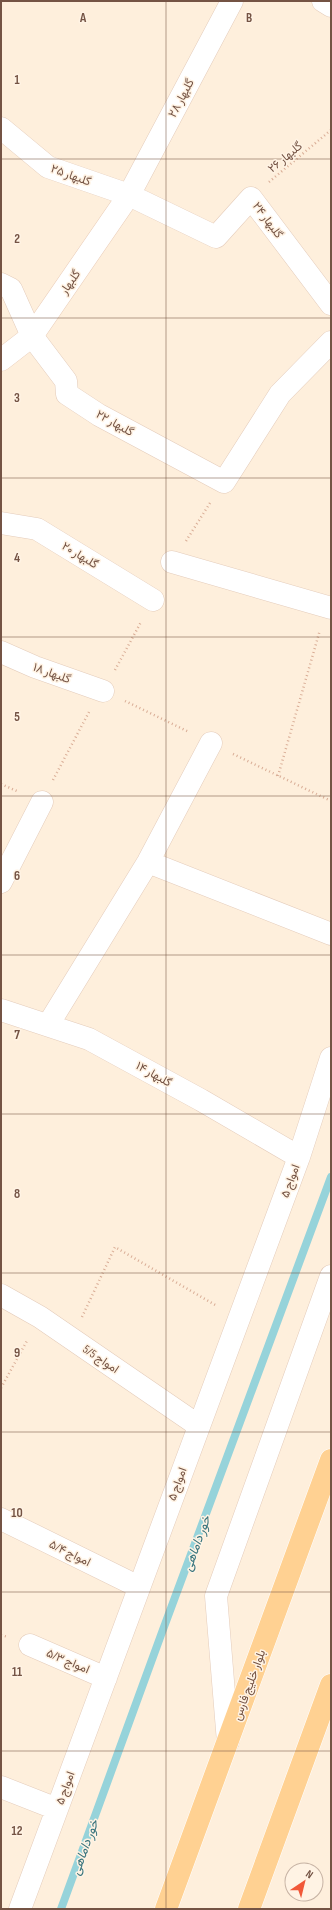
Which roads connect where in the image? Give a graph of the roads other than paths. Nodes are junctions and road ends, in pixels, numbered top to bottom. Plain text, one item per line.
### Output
1 (232, 1) edge
2 (324, 1) edge
3 (331, 6) edge
4 (1, 128) edge
5 (130, 195) junction
6 (1, 284) edge
7 (331, 304) edge
8 (32, 336) junction
9 (329, 351) edge
10 (1, 360) edge
11 (1, 523) edge
12 (172, 562) dead end
13 (153, 600) dead end
14 (329, 607) edge
15 (1, 652) edge
16 (103, 691) road end
17 (211, 743) dead end
18 (42, 802) road end
19 (148, 862) junction
20 (1, 882) edge
21 (331, 934) edge
22 (1, 1010) edge
23 (48, 1025) junction
24 (331, 1058) edge
25 (299, 1157) junction
26 (331, 1276) edge
27 (1, 1294) edge
28 (199, 1426) junction
29 (331, 1460) edge
30 (1, 1519) edge
31 (139, 1588) junction
32 (30, 1645) dead end
33 (106, 1678) junction
34 (331, 1685) edge
35 (228, 1742) junction
36 (1, 1787) edge
37 (57, 1809) junction
38 (20, 1909) edge
39 (166, 1909) edge
40 (249, 1909) edge

1 - 5 street, گلبهار ۲۸
2 - 3 street
4 - 5 street, گلبهار ۲۵
5 - 7 street, گلبهار ۲۴
5 - 8 street, گلبهار
6 - 8 street
8 - 9 street, گلبهار ۲۲
8 - 10 street, گلبهار
11 - 13 street, گلبهار ۲۰
12 - 14 street
15 - 16 street, گلبهار ۱۸
17 - 19 street
18 - 20 street
19 - 21 street
19 - 23 street
22 - 23 street, گلبهار ۱۴
23 - 25 street, گلبهار ۱۴
24 - 25 street, امواج ۵
25 - 28 street, امواج ۵
26 - 35 street
27 - 28 street, امواج 5/5
28 - 31 street, امواج ۵
29 - 35 main road, بلوار خلیج فارس
30 - 31 street, امواج ۵/۴
31 - 33 street, امواج ۵
32 - 33 street, امواج ۵/۳
33 - 37 street, امواج ۵
34 - 40 main road
35 - 39 main road, بلوار خلیج فارس
36 - 37 street
37 - 38 street, امواج ۵

